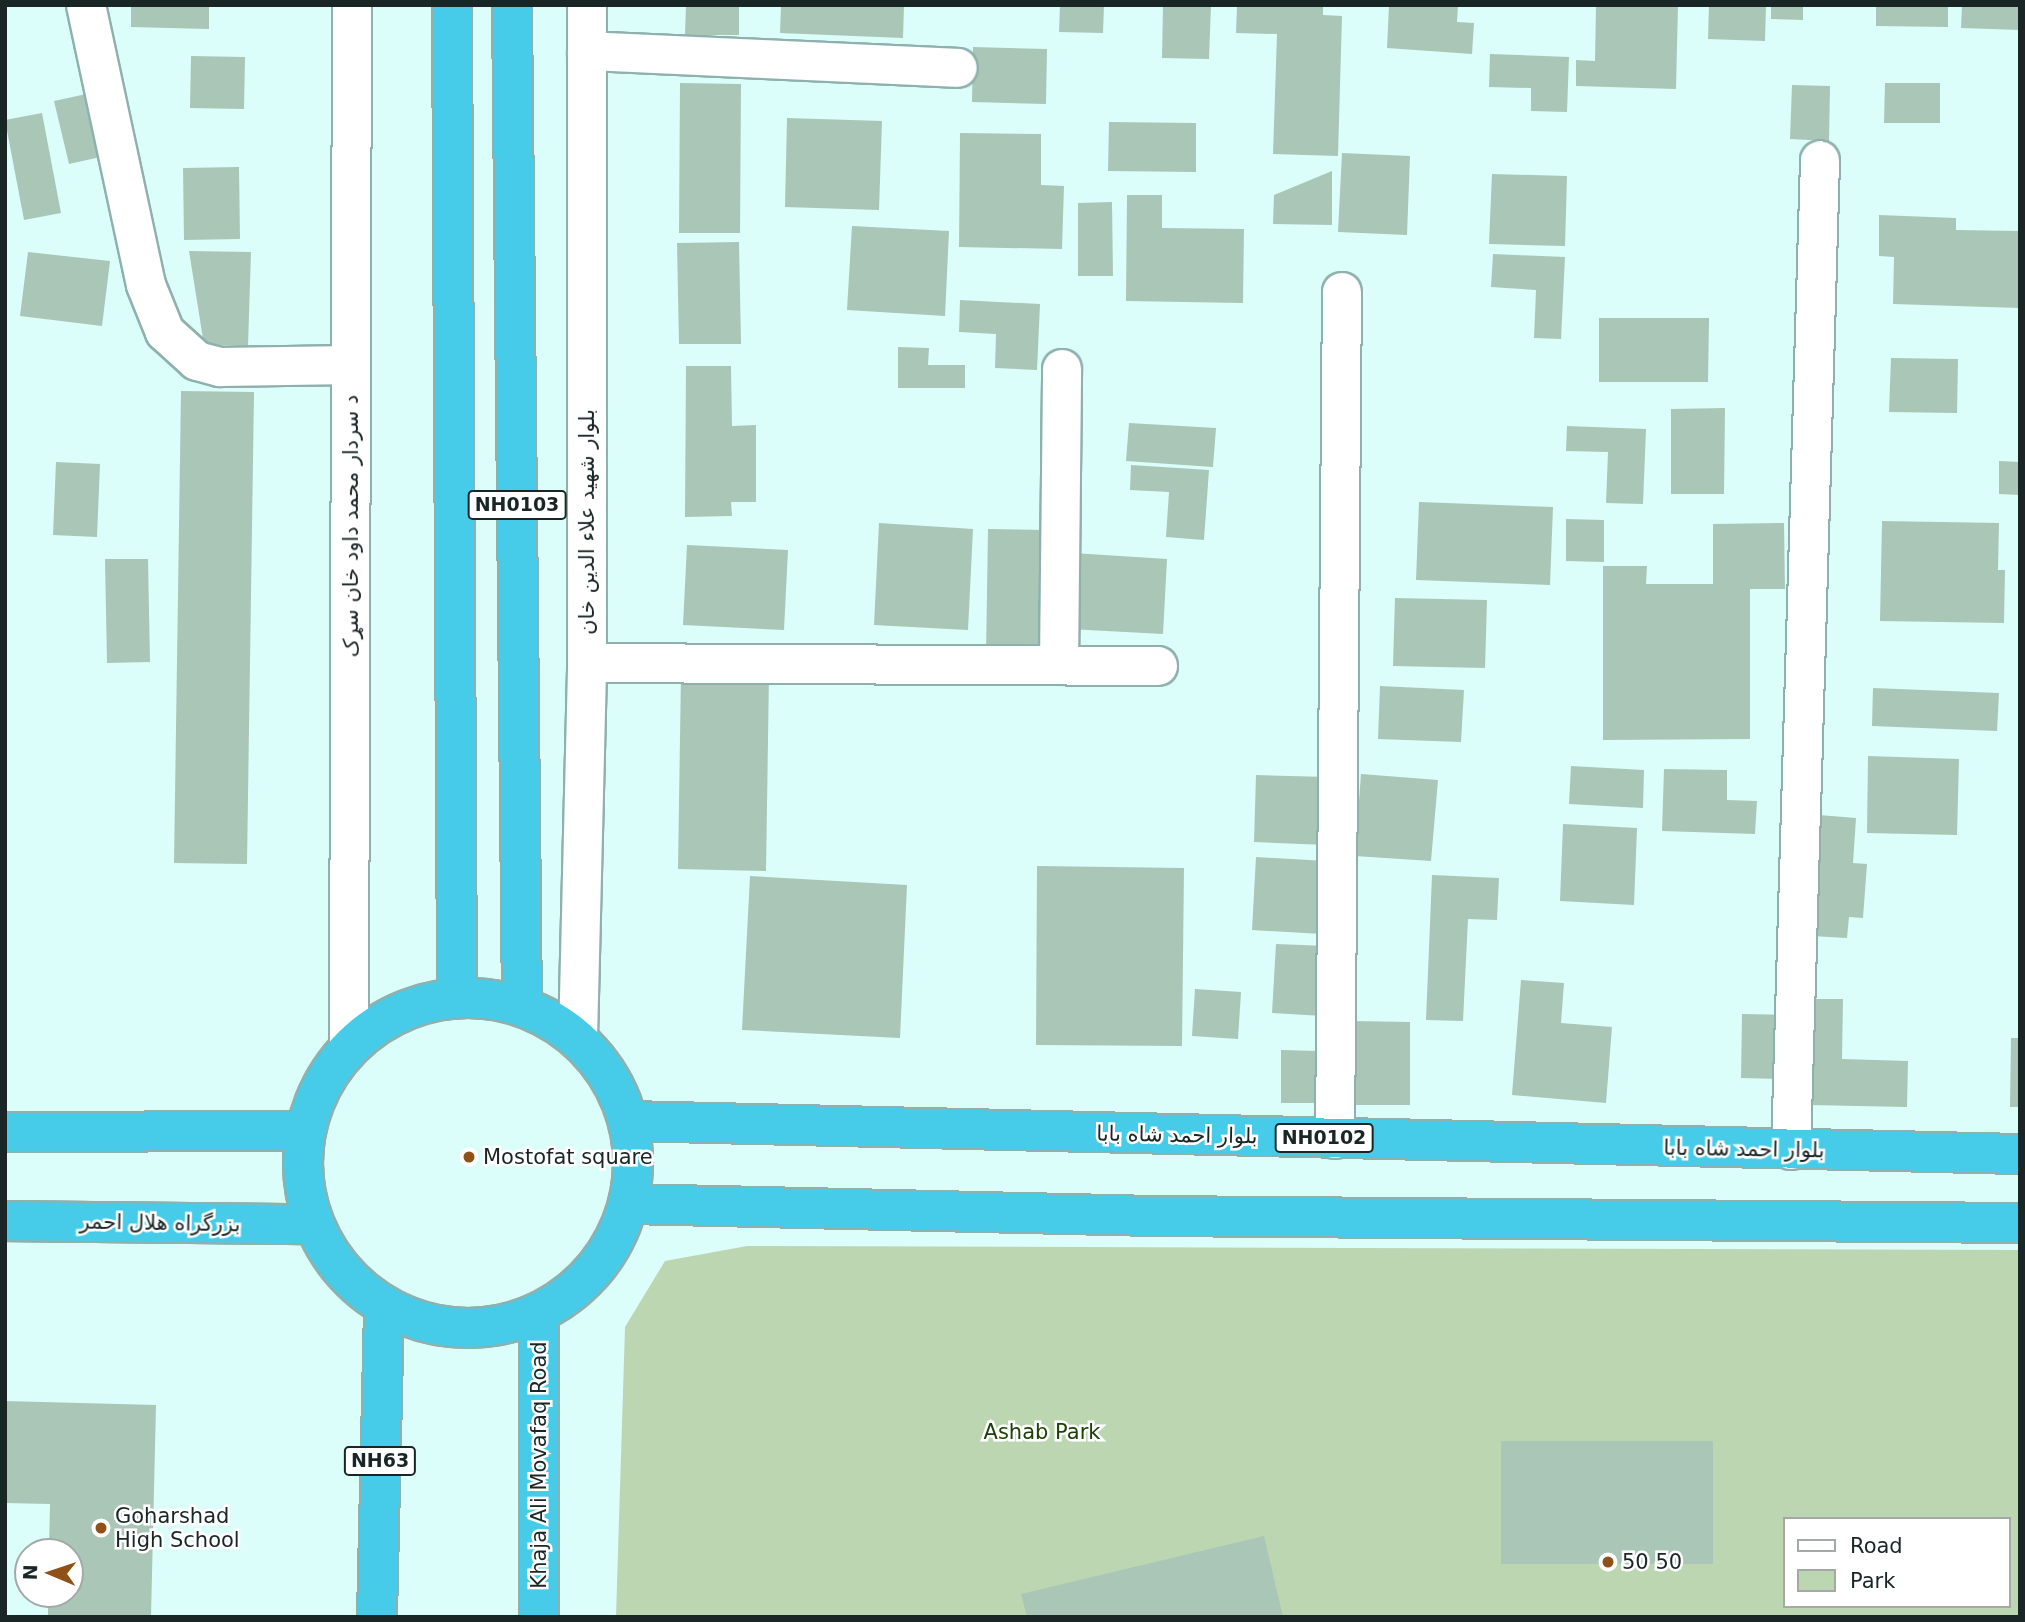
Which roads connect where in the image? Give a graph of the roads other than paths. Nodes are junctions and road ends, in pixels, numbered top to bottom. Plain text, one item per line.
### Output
1 (86, 5) edge
2 (352, 5) edge
3 (452, 5) edge
4 (512, 5) edge
5 (587, 5) edge
6 (587, 51) junction
7 (957, 68) dead end
8 (1820, 160) dead end
9 (1342, 292) dead end
10 (351, 365) junction
11 (1062, 369) dead end
12 (587, 663) junction
13 (1059, 665) junction
14 (1158, 666) dead end
15 (457, 997) junction
16 (522, 1006) junction
17 (578, 1038) junction
18 (349, 1048) junction
19 (628, 1121) junction
20 (306, 1131) junction
21 (5, 1132) edge
22 (1335, 1139) junction
23 (1791, 1150) junction
24 (2020, 1154) edge
25 (629, 1204) junction
26 (5, 1221) edge
27 (2020, 1223) edge
28 (314, 1224) junction
29 (384, 1306) junction
30 (539, 1314) junction
31 (377, 1617) edge
32 (539, 1617) edge

1 - 10 street
2 - 10 street, د سردار محمد داود خان سړک
3 - 15 highway, NH0103
4 - 16 highway, NH0103
5 - 6 street, بلوار شهید علاء الدین خان
6 - 7 street
6 - 12 street, بلوار شهید علاء الدین خان
8 - 23 street
9 - 22 street
10 - 18 street, د سردار محمد داود خان سړک
11 - 13 street
12 - 13 street
12 - 17 street, بلوار شهید علاء الدین خان
13 - 14 street
15 - 16 highway
15 - 18 highway
16 - 17 highway
17 - 19 highway
18 - 20 highway
19 - 22 highway, بلوار احمد شاه بابا / NH0102
19 - 25 highway
20 - 21 highway
20 - 28 highway
22 - 23 highway, بلوار احمد شاه بابا / NH0102
23 - 24 highway, بلوار احمد شاه بابا / NH0102
25 - 27 highway
25 - 30 highway
26 - 28 highway, بزرگراه هلال احمر
28 - 29 highway
29 - 30 highway
29 - 31 highway, NH63
30 - 32 highway, Khaja Ali Movafaq Road

